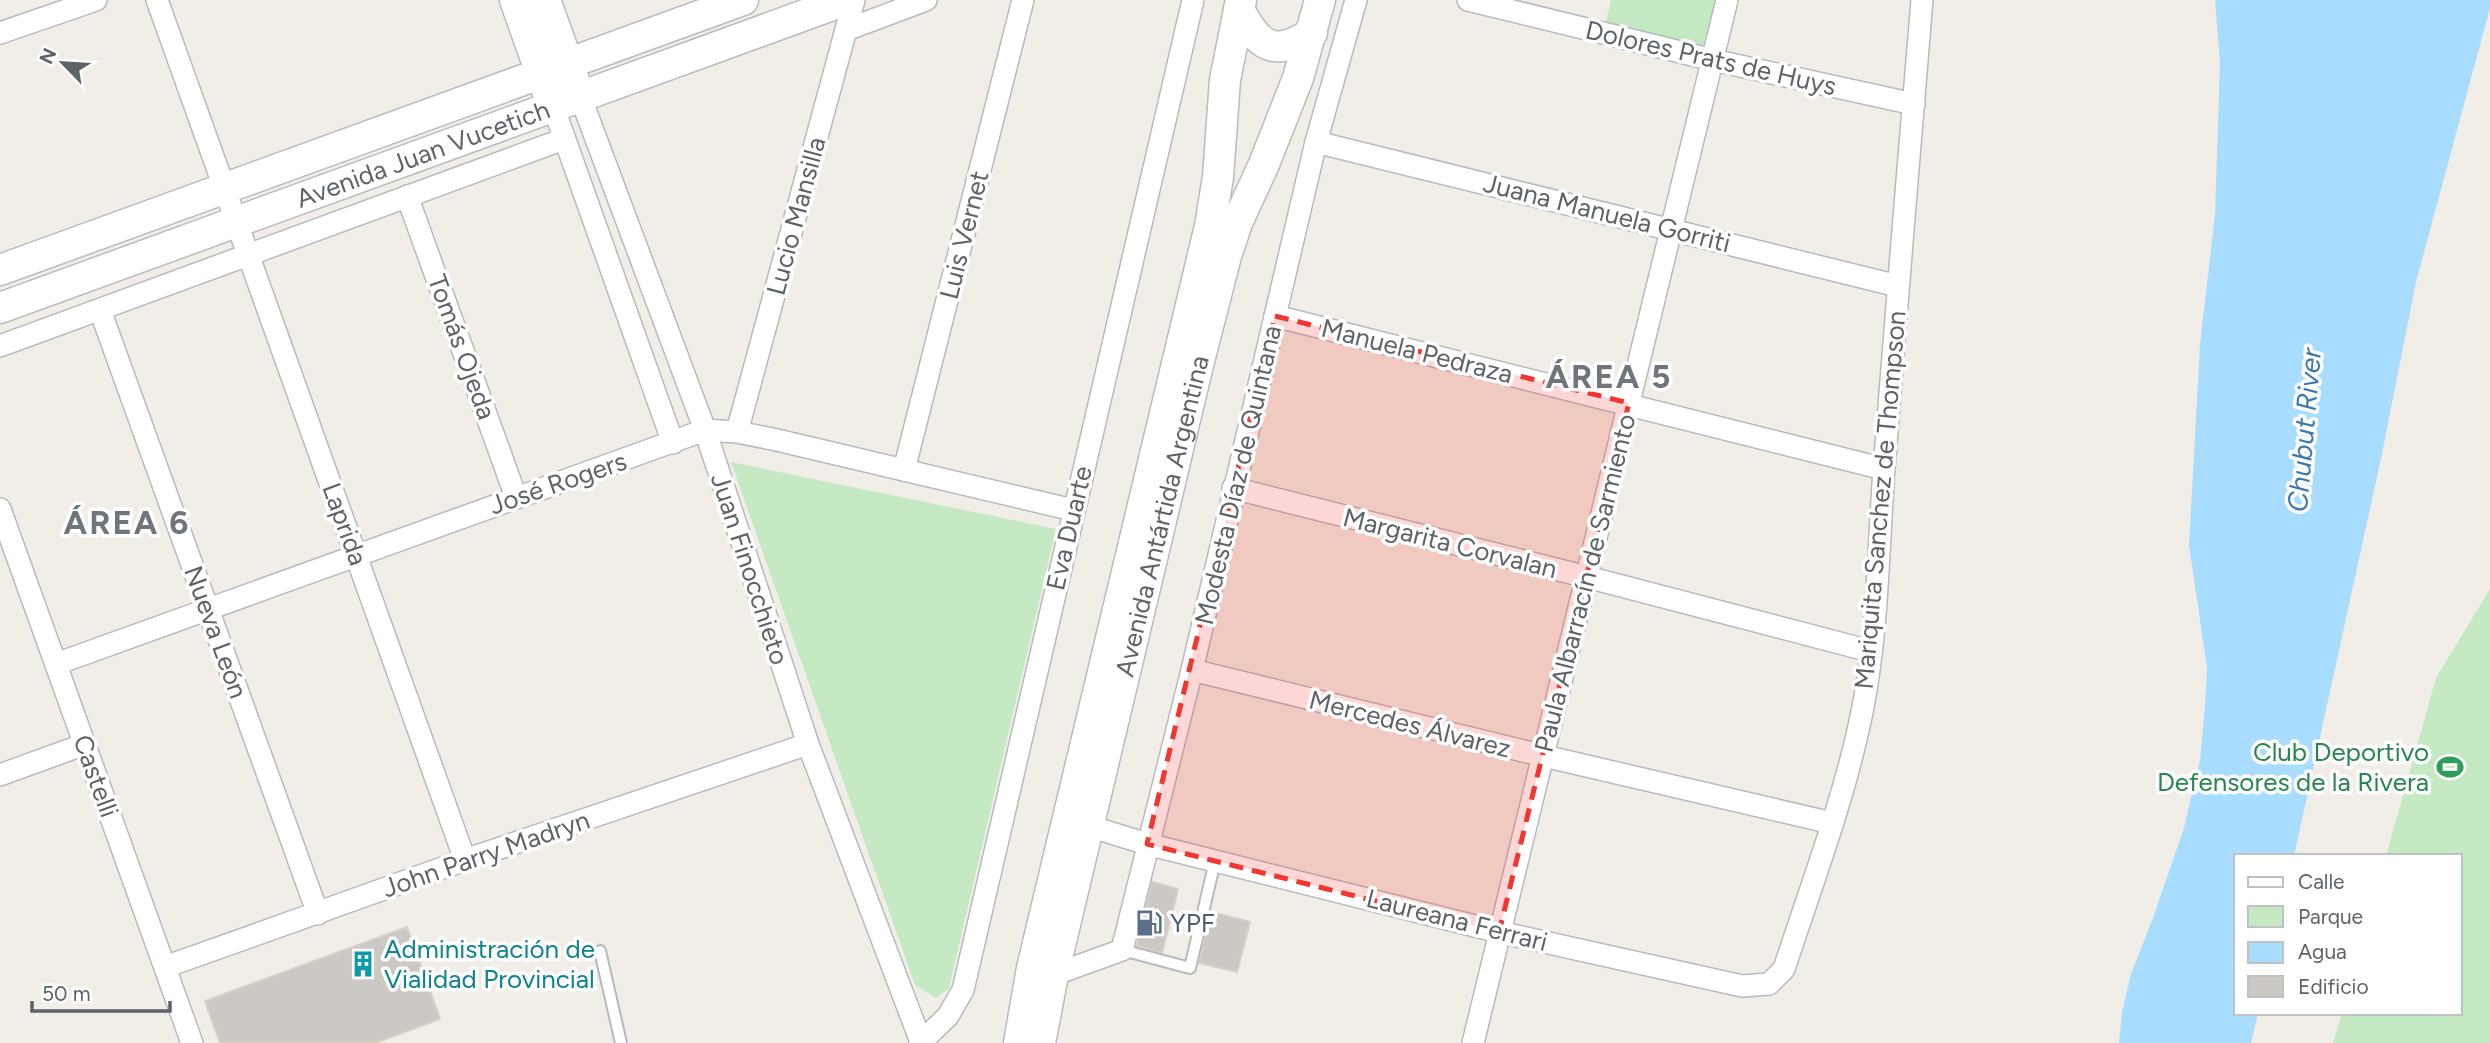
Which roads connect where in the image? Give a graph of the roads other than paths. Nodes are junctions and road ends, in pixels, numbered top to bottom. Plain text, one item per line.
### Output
1 (96, 0) edge
2 (157, 0) edge
3 (515, 0) edge
4 (545, 0) edge
5 (743, 0) edge
6 (846, 0) edge
7 (854, 0) edge
8 (926, 0) edge
9 (1023, 0) edge
10 (1193, 0) edge
11 (1320, 0) edge
12 (1356, 0) edge
13 (1468, 0) edge
14 (1727, 0) edge
15 (1922, 0) edge
16 (1240, 5) edge
17 (846, 30) junction
18 (0, 33) edge
19 (1312, 33) junction
20 (1713, 60) junction
21 (555, 69) junction
22 (566, 101) junction
23 (1914, 104) junction
24 (564, 139) junction
25 (1316, 142) junction
26 (226, 188) junction
27 (407, 196) junction
28 (237, 222) junction
29 (1671, 229) junction
30 (248, 253) junction
31 (0, 270) edge
32 (1898, 286) junction
33 (0, 308) edge
34 (100, 310) junction
35 (1275, 316) junction
36 (0, 346) edge
37 (1629, 403) junction
38 (705, 430) junction
39 (737, 432) junction
40 (673, 443) junction
41 (1884, 469) junction
42 (904, 470) junction
43 (1233, 488) junction
44 (516, 497) junction
45 (0, 509) edge
46 (1073, 510) junction
47 (5, 536) edge
48 (356, 555) junction
49 (1587, 577) junction
50 (208, 609) junction
51 (1870, 651) junction
52 (56, 664) junction
53 (1192, 670) junction
54 (85, 744) junction
55 (808, 744) junction
56 (1544, 756) junction
57 (0, 775) edge
58 (1832, 823) junction
59 (1089, 826) junction
60 (1147, 844) junction
61 (465, 860) junction
62 (1215, 860) junction
63 (318, 914) junction
64 (1499, 932) junction
65 (1122, 950) junction
66 (600, 951) dead end
67 (165, 967) junction
68 (1053, 975) junction
69 (1769, 984) joint
70 (192, 1043) edge
71 (621, 1043) edge
72 (920, 1043) edge
73 (1019, 1043) edge
74 (1040, 1043) edge
75 (1473, 1043) edge

1 - 18 street
2 - 26 street, Laprida
3 - 21 main road
4 - 21 main road
5 - 21 main road, Avenida Juan Vucetich
6 - 22 main road, Avenida Juan Vucetich
7 - 17 street, Lucio Mansilla
8 - 17 street
9 - 42 street, Luis Vernet
10 - 46 street, Eva Duarte
11 - 19 main road, Avenida Antártida Argentina
12 - 25 street, Modesta Díaz de Quintana
13 - 20 street, Dolores Prats de Huys
14 - 20 street, Paula Albarracín de Sarmiento
15 - 23 street, Mariquita Sanchez de Thompson
16 - 19 main road
16 - 73 main road, Avenida Antártida Argentina
17 - 39 street, Lucio Mansilla
19 - 59 main road, Avenida Antártida Argentina
20 - 23 street, Dolores Prats de Huys
20 - 29 street, Paula Albarracín de Sarmiento
21 - 22 main road
21 - 26 main road, Avenida Juan Vucetich
22 - 24 street
22 - 28 main road, Avenida Juan Vucetich
22 - 38 street, Juan Finocchieto
23 - 32 street, Mariquita Sanchez de Thompson
24 - 27 street
24 - 40 street
25 - 29 street, Juana Manuela Gorriti
25 - 35 street, Modesta Díaz de Quintana
26 - 28 street, Laprida
26 - 31 main road, Avenida Juan Vucetich
27 - 30 street
27 - 44 street, Tomás Ojeda
28 - 30 street, Laprida
28 - 33 main road, Avenida Juan Vucetich
29 - 32 street, Juana Manuela Gorriti
29 - 37 street, Paula Albarracín de Sarmiento
30 - 34 street
30 - 48 street, Laprida
32 - 41 street, Mariquita Sanchez de Thompson
34 - 36 street
34 - 50 street, Nueva León
35 - 37 street, Manuela Pedraza
35 - 43 street, Modesta Díaz de Quintana
37 - 41 street, Manuela Pedraza
37 - 49 street, Paula Albarracín de Sarmiento
38 - 39 street, José Rogers
38 - 40 street, José Rogers
38 - 55 street, Juan Finocchieto
39 - 42 street, José Rogers
40 - 44 street, José Rogers
41 - 51 street, Mariquita Sanchez de Thompson
42 - 46 street, José Rogers
43 - 49 street, Margarita Corvalan
43 - 53 street, Modesta Díaz de Quintana
44 - 48 street, José Rogers
45 - 47 street, Castelli
46 - 72 street, Eva Duarte
47 - 52 street, Castelli
48 - 50 street, José Rogers
48 - 61 street, Laprida
49 - 51 street, Margarita Corvalan
49 - 56 street, Paula Albarracín de Sarmiento
50 - 52 street, José Rogers
50 - 63 street, Nueva León
51 - 58 street, Mariquita Sanchez de Thompson
52 - 54 street, Castelli
53 - 56 street, Mercedes Álvarez
53 - 60 street, Modesta Díaz de Quintana
54 - 57 street
54 - 67 street, Castelli
55 - 61 street, John Parry Madryn
55 - 72 street, Juan Finocchieto
56 - 58 street, Mercedes Álvarez
56 - 64 street, Paula Albarracín de Sarmiento
58 - 69 street, Mariquita Sanchez de Thompson
59 - 60 street, Laureana Ferrari
59 - 68 main road, Avenida Antártida Argentina
60 - 62 street, Laureana Ferrari
60 - 65 street, Modesta Díaz de Quintana
61 - 63 street, John Parry Madryn
62 - 64 street, Laureana Ferrari
62 - 65 lane
63 - 67 street, John Parry Madryn
64 - 69 street, Laureana Ferrari
64 - 75 street, Paula Albarracín de Sarmiento
65 - 68 street
66 - 71 lane
67 - 70 street, Castelli
68 - 74 main road, Avenida Antártida Argentina

